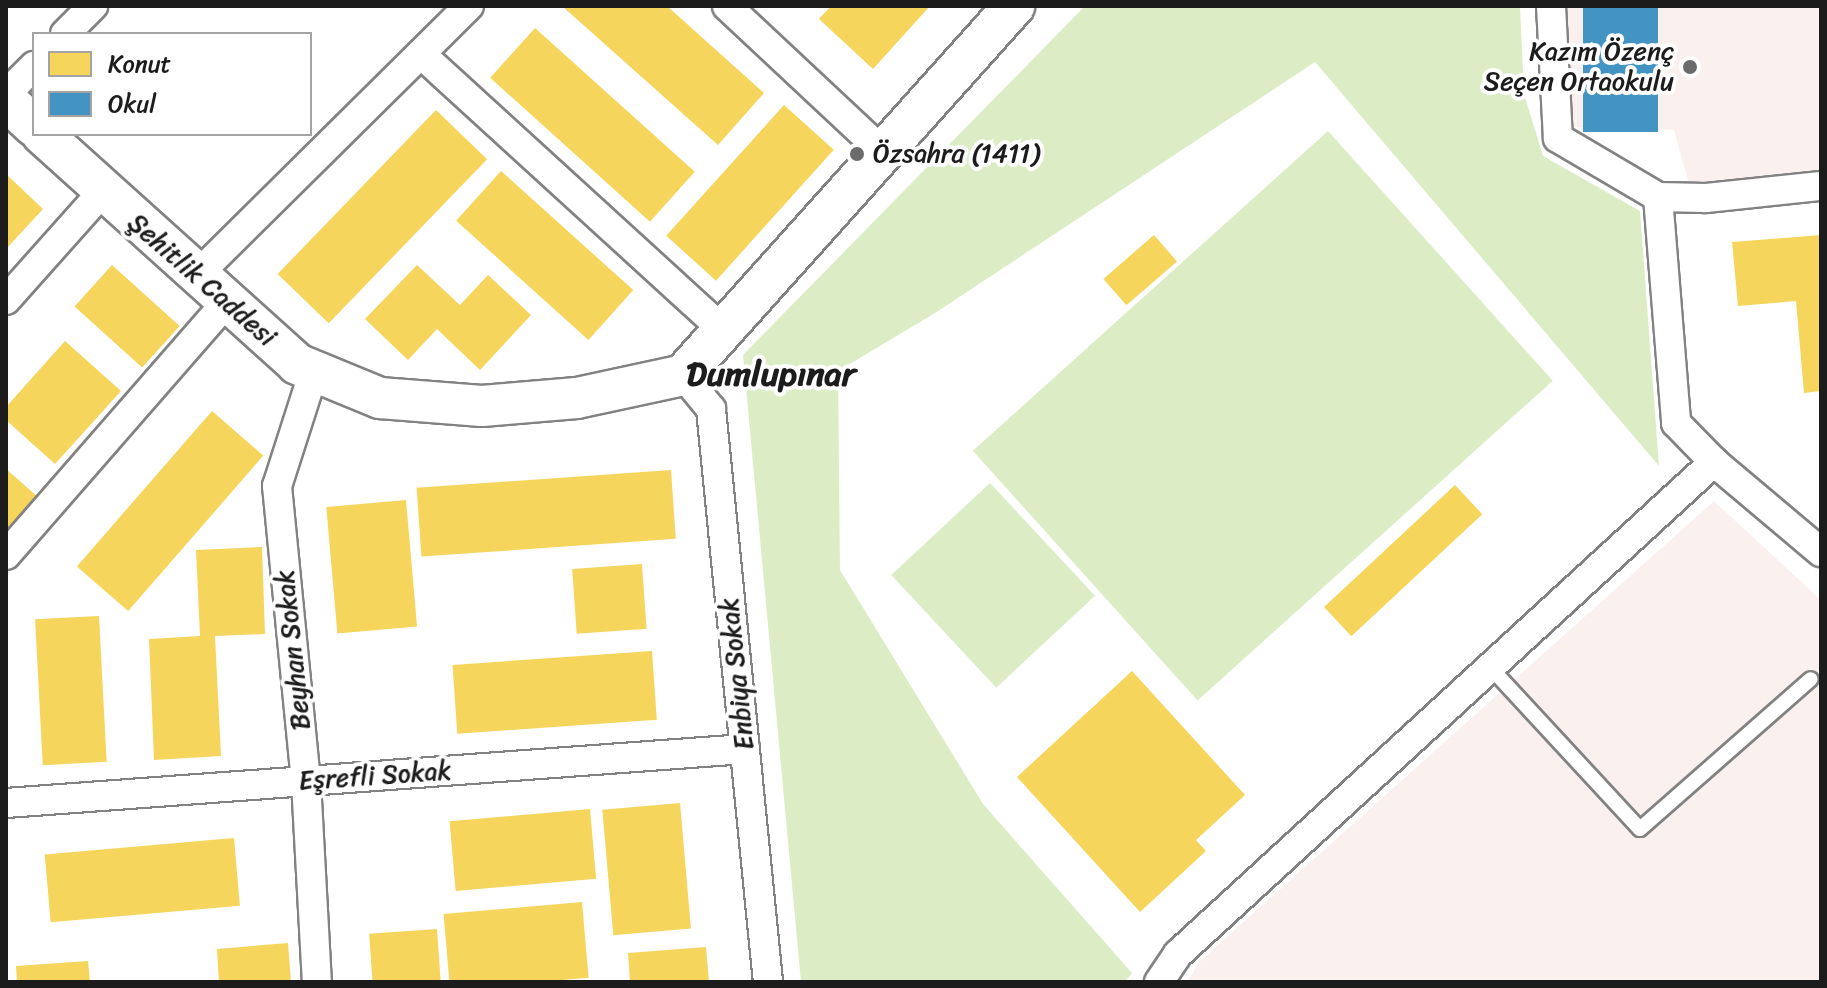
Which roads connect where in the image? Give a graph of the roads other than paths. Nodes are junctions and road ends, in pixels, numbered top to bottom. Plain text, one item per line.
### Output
1 (93, 6) edge
2 (469, 6) edge
3 (727, 6) edge
4 (1014, 6) edge
5 (1551, 6) edge
6 (67, 32) edge
7 (421, 54) junction
8 (32, 68) edge
9 (6, 97) edge
10 (32, 124) edge
11 (44, 136) edge
12 (881, 150) junction
13 (1821, 186) edge
14 (103, 191) junction
15 (1658, 197) junction
16 (196, 276) junction
17 (6, 300) edge
18 (227, 302) junction
19 (723, 330) junction
20 (314, 371) junction
21 (683, 375) junction
22 (1714, 462) junction
23 (1821, 552) edge
24 (6, 555) edge
25 (1489, 666) junction
26 (1811, 679) dead end
27 (745, 749) junction
28 (306, 781) junction
29 (6, 803) edge
30 (317, 982) edge
31 (768, 982) edge
32 (1159, 982) edge

1 - 6 street
2 - 7 street
3 - 12 street
4 - 12 street
5 - 15 street
7 - 16 street
7 - 19 street
8 - 9 street
9 - 10 street
11 - 14 street, Şehitlik Caddesi
12 - 19 street
13 - 15 street
14 - 16 street, Şehitlik Caddesi
14 - 17 street
15 - 22 street
16 - 18 street, Şehitlik Caddesi
18 - 20 street, Şehitlik Caddesi
18 - 24 street
19 - 21 street
20 - 21 street, Şehitlik Caddesi
20 - 28 street, Beyhan Sokak
21 - 27 street, Enbiya Sokak
22 - 23 street
22 - 25 street
25 - 26 lane
25 - 32 street
27 - 28 street, Eşrefli Sokak
27 - 31 street, Enbiya Sokak
28 - 29 street, Eşrefli Sokak
28 - 30 street, Beyhan Sokak

